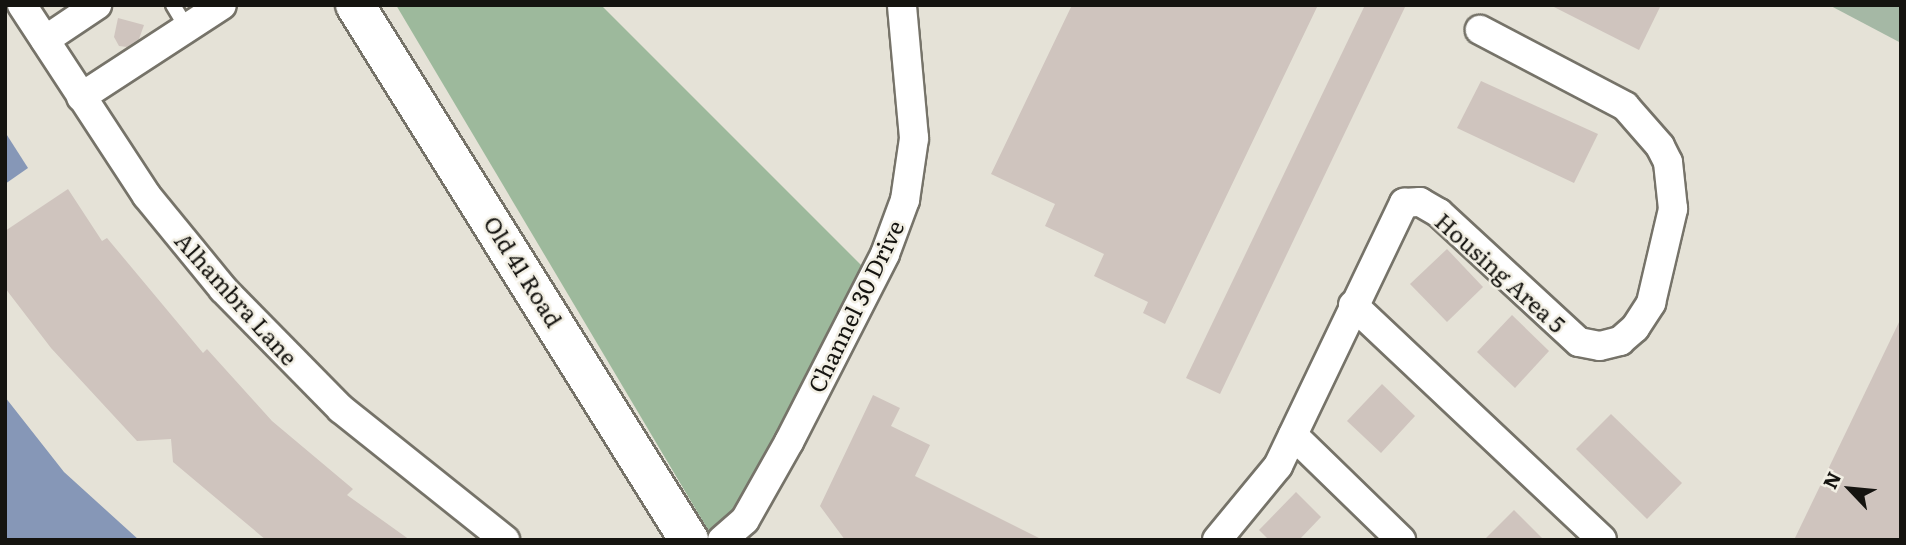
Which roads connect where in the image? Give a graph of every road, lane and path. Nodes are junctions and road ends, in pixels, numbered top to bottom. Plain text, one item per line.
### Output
1 (23, 5) edge
2 (96, 5) edge
3 (222, 5) edge
4 (355, 5) edge
5 (902, 5) edge
6 (180, 16) edge
7 (1480, 30) dead end
8 (45, 40) junction
9 (80, 97) junction
10 (1353, 305) junction
11 (1293, 436) junction
12 (697, 539) edge
13 (505, 540) edge
14 (1217, 540) edge
15 (1401, 540) edge
16 (1602, 540) edge

1 - 8 street, Alhambra Lane
2 - 8 street
3 - 6 street
4 - 12 street, Old 41 Road
5 - 12 street, Channel 30 Drive
6 - 9 street
7 - 10 street, Housing Area 5
8 - 9 street, Alhambra Lane
9 - 13 street, Alhambra Lane
10 - 11 street, Housing Area 5
10 - 16 street
11 - 14 street, Housing Area 5
11 - 15 street

